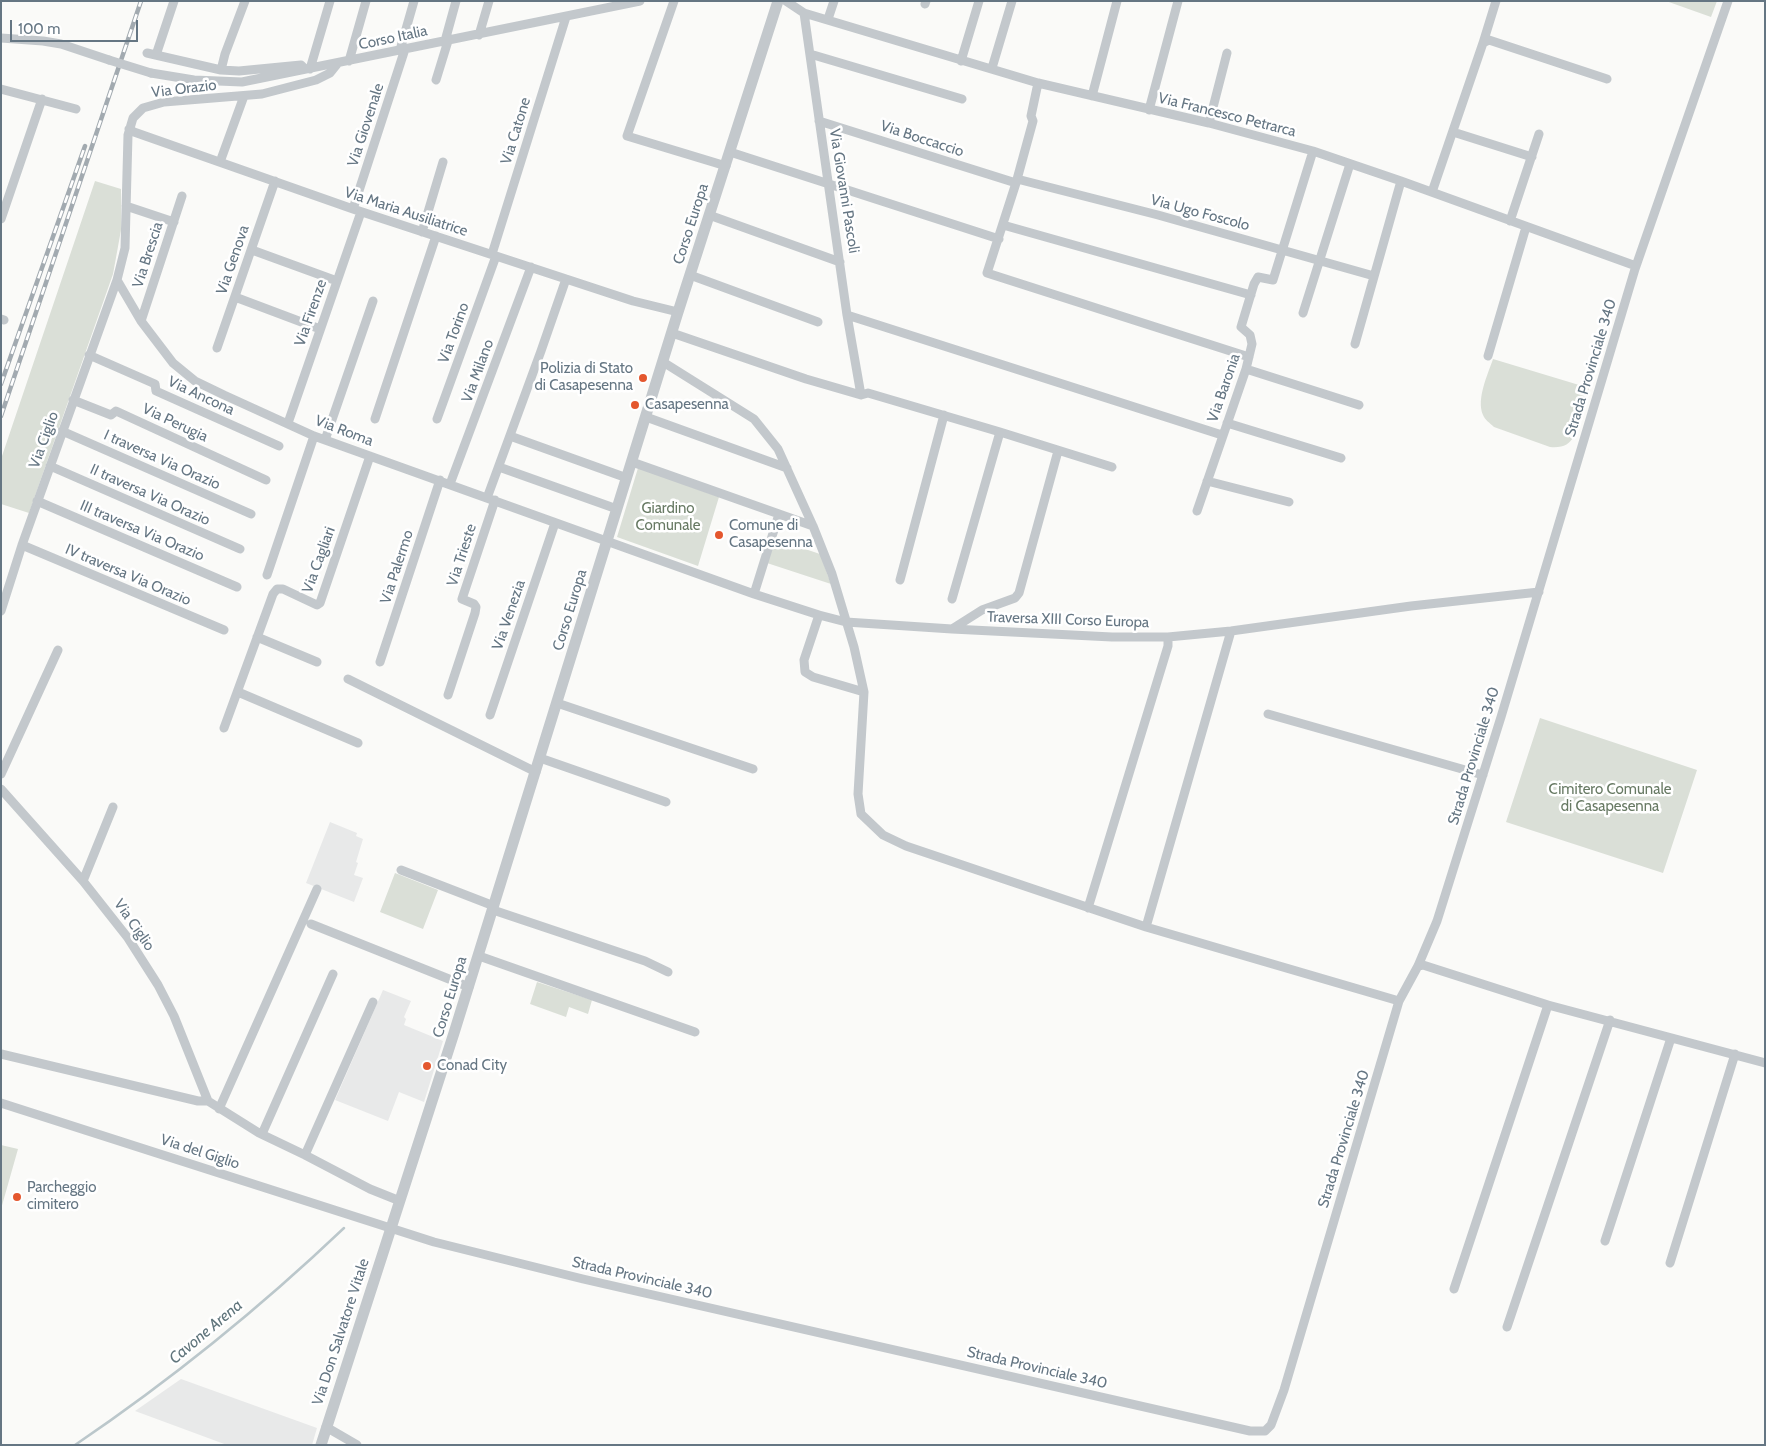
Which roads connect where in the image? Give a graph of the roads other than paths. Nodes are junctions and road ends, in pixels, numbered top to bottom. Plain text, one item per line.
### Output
1 (174, 1) edge
2 (245, 1) edge
3 (330, 1) edge
4 (366, 1) edge
5 (414, 1) edge
6 (456, 1) edge
7 (489, 1) edge
8 (640, 1) edge
9 (674, 1) edge
10 (778, 1) edge
11 (786, 1) edge
12 (834, 1) edge
13 (979, 1) edge
14 (1012, 1) edge
15 (1117, 1) edge
16 (1178, 1) edge
17 (1496, 1) edge
18 (1728, 1) edge
19 (804, 13) junction
20 (566, 17) junction
21 (828, 20) junction
22 (479, 35) junction
23 (1, 38) edge
24 (446, 41) junction
25 (1483, 43) junction
26 (402, 50) junction
27 (146, 53) dead end
28 (1227, 53) dead end
29 (810, 54) junction
30 (156, 55) junction
31 (349, 61) junction
32 (961, 61) junction
33 (338, 63) junction
34 (992, 68) junction
35 (308, 69) junction
36 (221, 70) junction
37 (1607, 79) dead end
38 (436, 80) dead end
39 (1038, 83) junction
40 (1, 89) edge
41 (244, 96) junction
42 (1092, 96) junction
43 (42, 99) junction
44 (962, 99) dead end
45 (76, 109) dead end
46 (1149, 110) junction
47 (819, 121) junction
48 (1208, 123) junction
49 (129, 129) junction
50 (1453, 132) junction
51 (1539, 134) dead end
52 (1313, 151) junction
53 (730, 152) junction
54 (1532, 157) junction
55 (220, 162) junction
56 (443, 162) dead end
57 (1350, 164) junction
58 (726, 166) junction
59 (275, 181) junction
60 (1017, 181) junction
61 (1401, 181) junction
62 (829, 184) junction
63 (1432, 192) junction
64 (182, 196) dead end
65 (126, 206) junction
66 (357, 210) junction
67 (709, 215) junction
68 (1, 219) edge
69 (1510, 221) junction
70 (174, 222) junction
71 (1003, 225) junction
72 (1526, 227) junction
73 (422, 232) junction
74 (436, 236) junction
75 (998, 239) junction
76 (252, 250) junction
77 (1282, 250) junction
78 (494, 255) junction
79 (1320, 260) junction
80 (840, 262) junction
81 (1636, 266) junction
82 (531, 267) junction
83 (690, 275) junction
84 (1374, 276) junction
85 (566, 279) junction
86 (117, 280) junction
87 (337, 281) junction
88 (1251, 295) junction
89 (235, 296) junction
90 (373, 301) dead end
91 (678, 312) junction
92 (1303, 313) dead end
93 (847, 315) junction
94 (141, 322) junction
95 (818, 322) dead end
96 (320, 329) junction
97 (672, 332) junction
98 (1354, 344) dead end
99 (217, 348) dead end
100 (89, 355) junction
101 (1488, 356) dead end
102 (1249, 357) junction
103 (663, 362) junction
104 (1246, 369) junction
105 (861, 395) junction
106 (74, 400) junction
107 (1359, 405) dead end
108 (944, 414) junction
109 (646, 417) junction
110 (375, 419) dead end
111 (437, 419) dead end
112 (288, 423) junction
113 (1227, 423) junction
114 (62, 431) junction
115 (1000, 432) junction
116 (1222, 435) junction
117 (314, 436) junction
118 (510, 436) junction
119 (324, 440) junction
120 (278, 446) dead end
121 (1058, 451) junction
122 (370, 456) junction
123 (1341, 458) dead end
124 (632, 462) junction
125 (50, 466) junction
126 (499, 467) junction
127 (1112, 467) dead end
128 (787, 468) junction
129 (627, 478) junction
130 (266, 480) dead end
131 (440, 480) junction
132 (1207, 481) junction
133 (450, 484) junction
134 (491, 499) junction
135 (38, 501) junction
136 (1289, 502) dead end
137 (617, 509) junction
138 (1197, 511) dead end
139 (251, 514) dead end
140 (779, 514) junction
141 (555, 523) junction
142 (813, 526) junction
143 (607, 542) junction
144 (22, 545) junction
145 (240, 549) dead end
146 (267, 575) dead end
147 (900, 580) dead end
148 (237, 587) dead end
149 (1539, 592) junction
150 (754, 594) junction
151 (952, 599) dead end
152 (1, 611) edge
153 (818, 615) junction
154 (846, 622) junction
155 (952, 629) junction
156 (224, 630) dead end
157 (1231, 631) junction
158 (257, 637) junction
159 (1168, 637) junction
160 (58, 650) dead end
161 (317, 662) dead end
162 (380, 662) dead end
163 (348, 680) dead end
164 (238, 692) junction
165 (864, 692) junction
166 (448, 695) dead end
167 (557, 703) junction
168 (1268, 714) dead end
169 (490, 716) dead end
170 (224, 728) dead end
171 (358, 743) dead end
172 (540, 758) junction
173 (753, 768) dead end
174 (536, 772) junction
175 (1, 774) edge
176 (1483, 775) junction
177 (1, 789) edge
178 (666, 802) dead end
179 (114, 807) dead end
180 (401, 870) dead end
181 (83, 881) junction
182 (317, 889) dead end
183 (493, 908) junction
184 (1088, 908) junction
185 (311, 924) dead end
186 (1146, 927) junction
187 (479, 956) junction
188 (1418, 966) junction
189 (668, 972) dead end
190 (333, 974) dead end
191 (469, 988) junction
192 (373, 1002) dead end
193 (1399, 1002) junction
194 (1548, 1005) junction
195 (1610, 1020) junction
196 (695, 1032) dead end
197 (1671, 1038) junction
198 (1, 1054) edge
199 (1735, 1054) junction
200 (1765, 1063) edge
201 (208, 1101) junction
202 (1, 1102) edge
203 (219, 1109) junction
204 (262, 1134) junction
205 (305, 1155) junction
206 (400, 1201) junction
207 (391, 1228) junction
208 (1605, 1240) dead end
209 (1670, 1263) dead end
210 (1454, 1289) dead end
211 (1507, 1327) dead end
212 (326, 1427) junction
213 (321, 1445) edge
214 (357, 1445) edge

1 - 30 street
2 - 36 street
3 - 35 street
4 - 31 street
5 - 26 street, Via Giovenale
6 - 24 street
7 - 22 street
8 - 20 street, Corso Italia
9 - 58 street
10 - 53 street, Corso Europa
11 - 19 street
12 - 21 street
13 - 32 street
14 - 34 street
15 - 42 street
16 - 46 street
17 - 25 street
18 - 81 street, Strada Provinciale 340
19 - 21 street, Via Francesco Petrarca
19 - 29 street, Via Giovanni Pascoli
20 - 22 street, Corso Italia
20 - 78 street, Via Catone
21 - 32 street, Via Francesco Petrarca
22 - 24 street, Corso Italia
23 - 35 street, Corso Italia, bridge
24 - 26 street, Corso Italia
24 - 38 street
25 - 37 street
25 - 50 street
26 - 31 street, Corso Italia
26 - 66 street, Via Giovenale
27 - 30 street
28 - 48 street
29 - 44 street
29 - 47 street, Via Giovanni Pascoli
30 - 36 street
31 - 33 street, Corso Italia
32 - 34 street, Via Francesco Petrarca
33 - 35 street, Corso Italia
33 - 41 street, Via Orazio
34 - 39 street, Via Francesco Petrarca
35 - 36 street
39 - 42 street, Via Francesco Petrarca
39 - 60 street
40 - 43 street
41 - 49 street, Via Orazio
41 - 55 street
42 - 46 street, Via Francesco Petrarca
43 - 45 street
43 - 68 street
46 - 48 street, Via Francesco Petrarca
47 - 60 street, Via Boccaccio
47 - 62 street, Via Giovanni Pascoli
48 - 52 street, Via Francesco Petrarca
49 - 55 street, Via Maria Ausiliatrice
49 - 65 street
50 - 54 street
50 - 63 street
51 - 54 street
52 - 57 street, Via Francesco Petrarca
52 - 77 street, Via Baronia
53 - 58 street, Corso Europa
53 - 62 street
54 - 69 street
55 - 59 street, Via Maria Ausiliatrice
56 - 73 street
57 - 61 street, Via Francesco Petrarca
57 - 79 street
58 - 67 street, Corso Europa
59 - 66 street, Via Maria Ausiliatrice
59 - 76 street, Via Genova
60 - 71 street
60 - 77 street, Via Ugo Foscolo
61 - 63 street, Via Francesco Petrarca
61 - 84 street
62 - 75 street
62 - 80 street, Via Giovanni Pascoli
63 - 69 street, Via Francesco Petrarca
64 - 70 street, Via Brescia
65 - 70 street
65 - 86 street
66 - 73 street, Via Maria Ausiliatrice
66 - 87 street, Via Firenze
67 - 80 street
67 - 83 street, Corso Europa
69 - 72 street, Via Francesco Petrarca
70 - 94 street, Via Brescia
71 - 75 street
71 - 88 street
72 - 81 street, Via Francesco Petrarca
72 - 101 street
73 - 74 street, Via Maria Ausiliatrice
74 - 78 street, Via Maria Ausiliatrice
74 - 110 street
75 - 102 street
76 - 87 street
76 - 89 street, Via Genova
77 - 79 street, Via Ugo Foscolo
77 - 88 street, Via Baronia
78 - 82 street, Via Maria Ausiliatrice
78 - 111 street, Via Torino
79 - 84 street, Via Ugo Foscolo
79 - 92 street
80 - 93 street, Via Giovanni Pascoli
81 - 149 street, Strada Provinciale 340
82 - 85 street, Via Maria Ausiliatrice
82 - 133 street, Via Milano
83 - 91 street, Corso Europa
83 - 95 street
84 - 98 street
85 - 91 street, Via Maria Ausiliatrice
85 - 118 street
86 - 94 street, Via Roma
86 - 100 street, Via Ciglio
87 - 96 street, Via Firenze
88 - 102 street, Via Baronia
89 - 96 street
89 - 99 street, Via Genova
90 - 119 street
91 - 97 street, Corso Europa
93 - 105 street, Via Giovanni Pascoli
93 - 116 street
94 - 112 street, Via Roma
96 - 112 street, Via Firenze
97 - 103 street, Corso Europa
97 - 105 street
100 - 106 street, Via Ciglio
100 - 120 street, Via Ancona
102 - 104 street, Via Baronia
103 - 109 street, Corso Europa
103 - 128 street
104 - 107 street
104 - 113 street, Via Baronia
105 - 108 street
106 - 114 street, Via Ciglio
106 - 130 street, Via Perugia
108 - 115 street
108 - 147 street
109 - 124 street, Corso Europa
109 - 128 street
112 - 117 street, Via Roma
113 - 116 street, Via Baronia
113 - 123 street
114 - 125 street, Via Ciglio
114 - 139 street, I traversa Via Orazio
115 - 121 street
115 - 151 street
116 - 132 street, Via Baronia
117 - 119 street, Via Roma
117 - 146 street
118 - 126 street
118 - 129 street
119 - 122 street, Via Roma
121 - 127 street
121 - 155 street
122 - 131 street, Via Roma
122 - 158 street, Via Cagliari
124 - 129 street, Corso Europa
124 - 140 street
125 - 135 street, Via Ciglio
125 - 145 street, II traversa Via Orazio
126 - 134 street
126 - 137 street
128 - 142 street
129 - 137 street, Corso Europa
131 - 133 street, Via Roma
131 - 162 street, Via Palermo
132 - 136 street
132 - 138 street, Via Baronia
133 - 134 street, Via Roma
134 - 141 street, Via Roma
134 - 166 street, Via Trieste
135 - 144 street, Via Ciglio
135 - 148 street, III traversa Via Orazio
137 - 143 street, Corso Europa
140 - 142 street
140 - 150 street
141 - 143 street, Via Roma
141 - 169 street, Via Venezia
142 - 154 street
143 - 150 street, Traversa XIII Corso Europa
143 - 167 street, Corso Europa
144 - 152 street, Via Ciglio
144 - 156 street, IV traversa Via Orazio
149 - 157 street, Traversa XIII Corso Europa
149 - 176 street, Strada Provinciale 340
150 - 153 street, Traversa XIII Corso Europa
153 - 154 street, Traversa XIII Corso Europa
153 - 165 street
154 - 155 street, Traversa XIII Corso Europa
154 - 165 street
155 - 159 street, Traversa XIII Corso Europa
157 - 159 street, Traversa XIII Corso Europa
157 - 186 street
158 - 161 street
158 - 164 street, Via Cagliari
159 - 184 street
160 - 175 street
163 - 174 street
164 - 170 street, Via Cagliari
164 - 171 street
165 - 184 street
167 - 172 street, Corso Europa
167 - 173 street
168 - 176 street
172 - 174 street, Corso Europa
172 - 178 street
174 - 183 street, Corso Europa
176 - 188 street, Strada Provinciale 340
177 - 181 street, Via Ciglio
179 - 181 street
180 - 183 street
181 - 201 street, Via Ciglio
182 - 203 street
183 - 187 street, Corso Europa
183 - 189 street
184 - 186 street
185 - 191 street
186 - 193 street
187 - 191 street, Corso Europa
187 - 196 street
188 - 193 street, Strada Provinciale 340
188 - 194 street
190 - 204 street
191 - 206 street, Corso Europa
192 - 205 street
193 - 207 street, Strada Provinciale 340
194 - 195 street
194 - 210 street
195 - 197 street
195 - 211 street
197 - 199 street
197 - 208 street
198 - 201 street
199 - 200 street
199 - 209 street
201 - 203 street
202 - 207 street, Via del Giglio
203 - 204 street
204 - 205 street
205 - 206 street
206 - 207 street, Corso Europa
207 - 212 street, Via Don Salvatore Vitale
212 - 213 street, Via Don Salvatore Vitale
212 - 214 street

